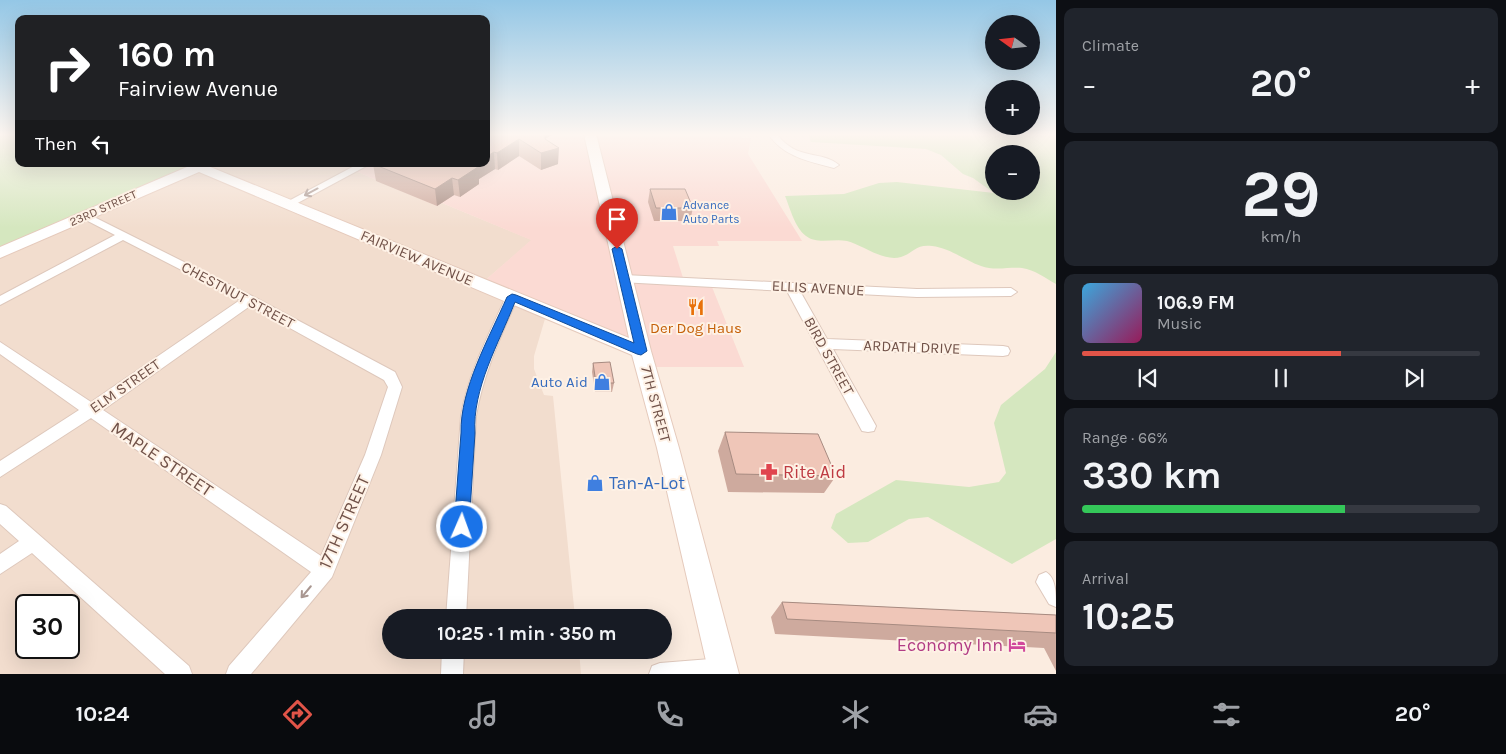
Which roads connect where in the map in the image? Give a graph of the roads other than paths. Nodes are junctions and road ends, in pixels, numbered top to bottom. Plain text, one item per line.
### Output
1 (597, 165) edge
2 (194, 167) edge
3 (203, 167) edge
4 (359, 167) edge
5 (288, 204) junction
6 (86, 216) junction
7 (124, 235) junction
8 (0, 253) edge
9 (624, 279) junction
10 (791, 286) junction
11 (1011, 292) dead end
12 (512, 297) junction
13 (249, 300) junction
14 (0, 301) edge
15 (822, 344) junction
16 (0, 347) edge
17 (641, 351) junction
18 (1003, 351) dead end
19 (390, 376) joint
20 (91, 410) junction
21 (868, 426) dead end
22 (0, 470) edge
23 (0, 512) edge
24 (34, 540) junction
25 (0, 565) edge
26 (325, 570) junction
27 (457, 609) edge
28 (453, 659) edge
29 (723, 672) edge
30 (181, 674) edge
31 (237, 674) edge
32 (452, 674) edge
33 (660, 674) edge

1 - 9 street, 7TH STREET
2 - 6 street, 23RD STREET
3 - 5 street, FAIRVIEW AVENUE
4 -> 5 street
5 - 12 street, FAIRVIEW AVENUE
6 - 7 street, CHESTNUT STREET
6 - 8 street, 23RD STREET
7 - 13 street, CHESTNUT STREET
7 - 14 street
9 - 10 street, ELLIS AVENUE
9 - 17 street, 7TH STREET
10 - 11 street, ELLIS AVENUE
10 - 15 street, BIRD STREET
12 - 17 street, FAIRVIEW AVENUE
12 - 27 street
13 - 19 street, CHESTNUT STREET
13 - 20 street, ELM STREET
15 - 18 street, ARDATH DRIVE
15 - 21 street, BIRD STREET
16 - 20 street, MAPLE STREET
17 - 29 street, 7TH STREET
19 - 26 street, 17TH STREET
20 - 22 street, ELM STREET
20 - 26 street, MAPLE STREET
23 - 24 street
24 - 25 street
24 - 30 street
26 -> 31 street, 17TH STREET
28 - 32 street
29 - 33 street

